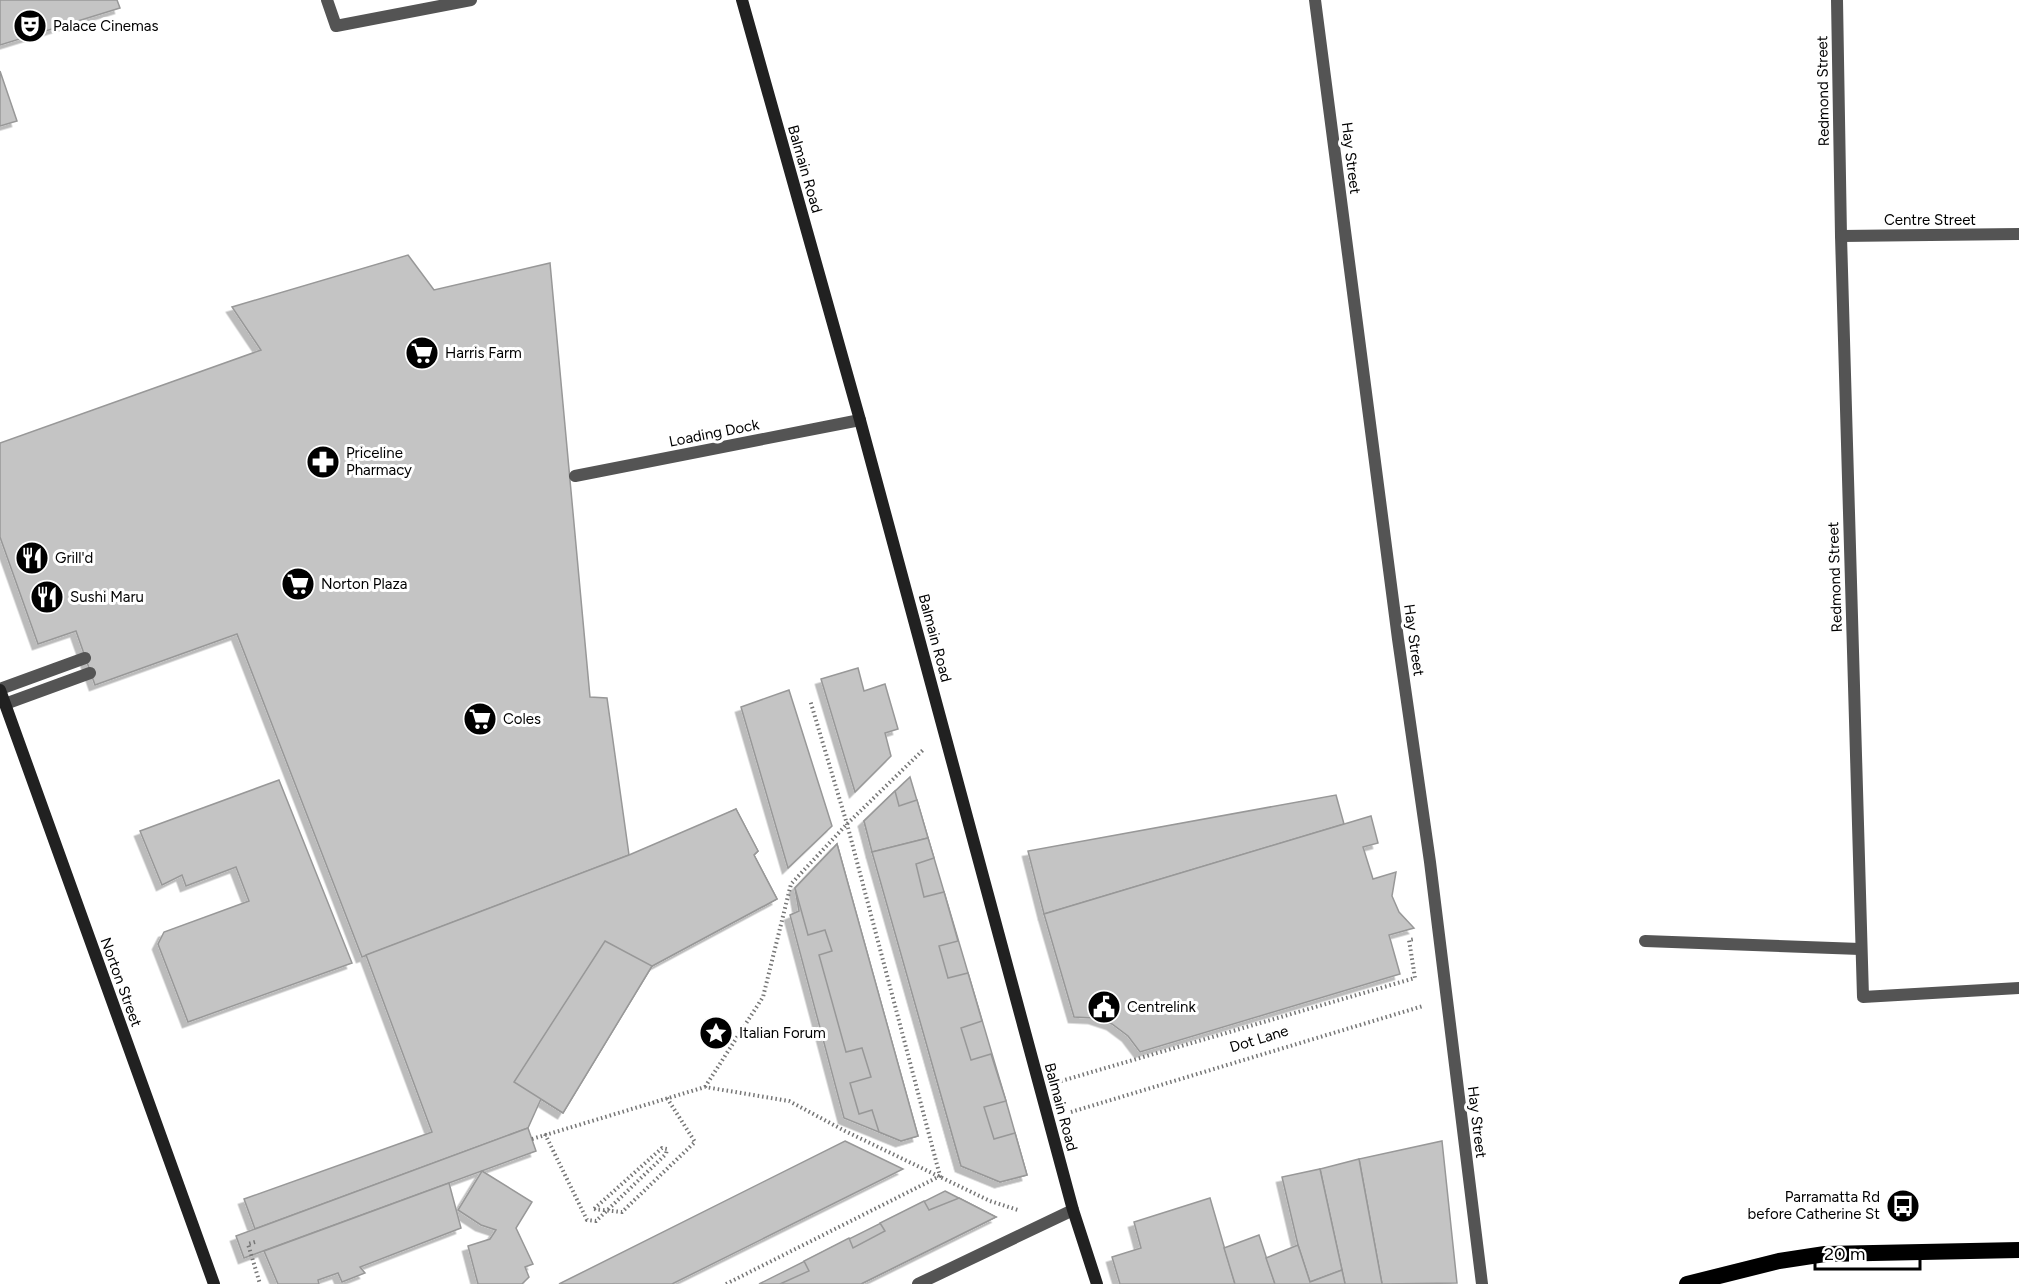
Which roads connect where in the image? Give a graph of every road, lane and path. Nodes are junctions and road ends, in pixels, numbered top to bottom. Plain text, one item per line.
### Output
1 (327, 0) edge
2 (471, 0) edge
3 (742, 0) edge
4 (1315, 0) edge
5 (1837, 0) edge
6 (2019, 234) edge
7 (1840, 236) junction
8 (860, 420) junction
9 (575, 476) dead end
10 (85, 658) dead end
11 (90, 673) dead end
12 (0, 690) edge
13 (810, 700) dead end
14 (5, 704) junction
15 (944, 729) junction
16 (847, 824) junction
17 (1439, 932) junction
18 (1645, 941) dead end
19 (1860, 949) junction
20 (2019, 988) edge
21 (1447, 999) junction
22 (1040, 1086) junction
23 (705, 1087) junction
24 (667, 1098) junction
25 (1080, 1109) dead end
26 (545, 1134) junction
27 (532, 1139) dead end
28 (940, 1176) junction
29 (1073, 1210) junction
30 (1053, 1220) junction
31 (255, 1242) dead end
32 (2019, 1250) edge
33 (214, 1284) edge
34 (260, 1284) edge
35 (726, 1284) edge
36 (918, 1284) edge
37 (1097, 1284) edge
38 (1482, 1284) edge
39 (1687, 1284) edge

1 - 2 street
3 - 8 main road, Balmain Road
4 - 17 street, Hay Street
5 - 7 street, Redmond Street
6 - 7 street, Centre Street
7 - 19 street, Redmond Street
8 - 9 street, Loading Dock
8 - 15 main road, Balmain Road
10 - 12 street
11 - 14 street
12 - 14 main road, Norton Street
13 - 16 path
14 - 33 main road, Norton Street
15 - 16 path
15 - 22 main road, Balmain Road
16 - 23 path
16 - 28 path
17 - 21 street, Hay Street
17 - 22 path
18 - 19 street
19 - 20 street, Redmond Street
21 - 25 path, Dot Lane
21 - 38 street, Hay Street
22 - 29 main road, Balmain Road
23 - 24 path
23 - 28 path
24 - 26 path
24 - 26 path
26 - 27 path
28 - 30 path
28 - 35 path
29 - 30 street
29 - 37 main road, Balmain Road
30 - 36 street
31 - 34 path
32 - 39 highway

